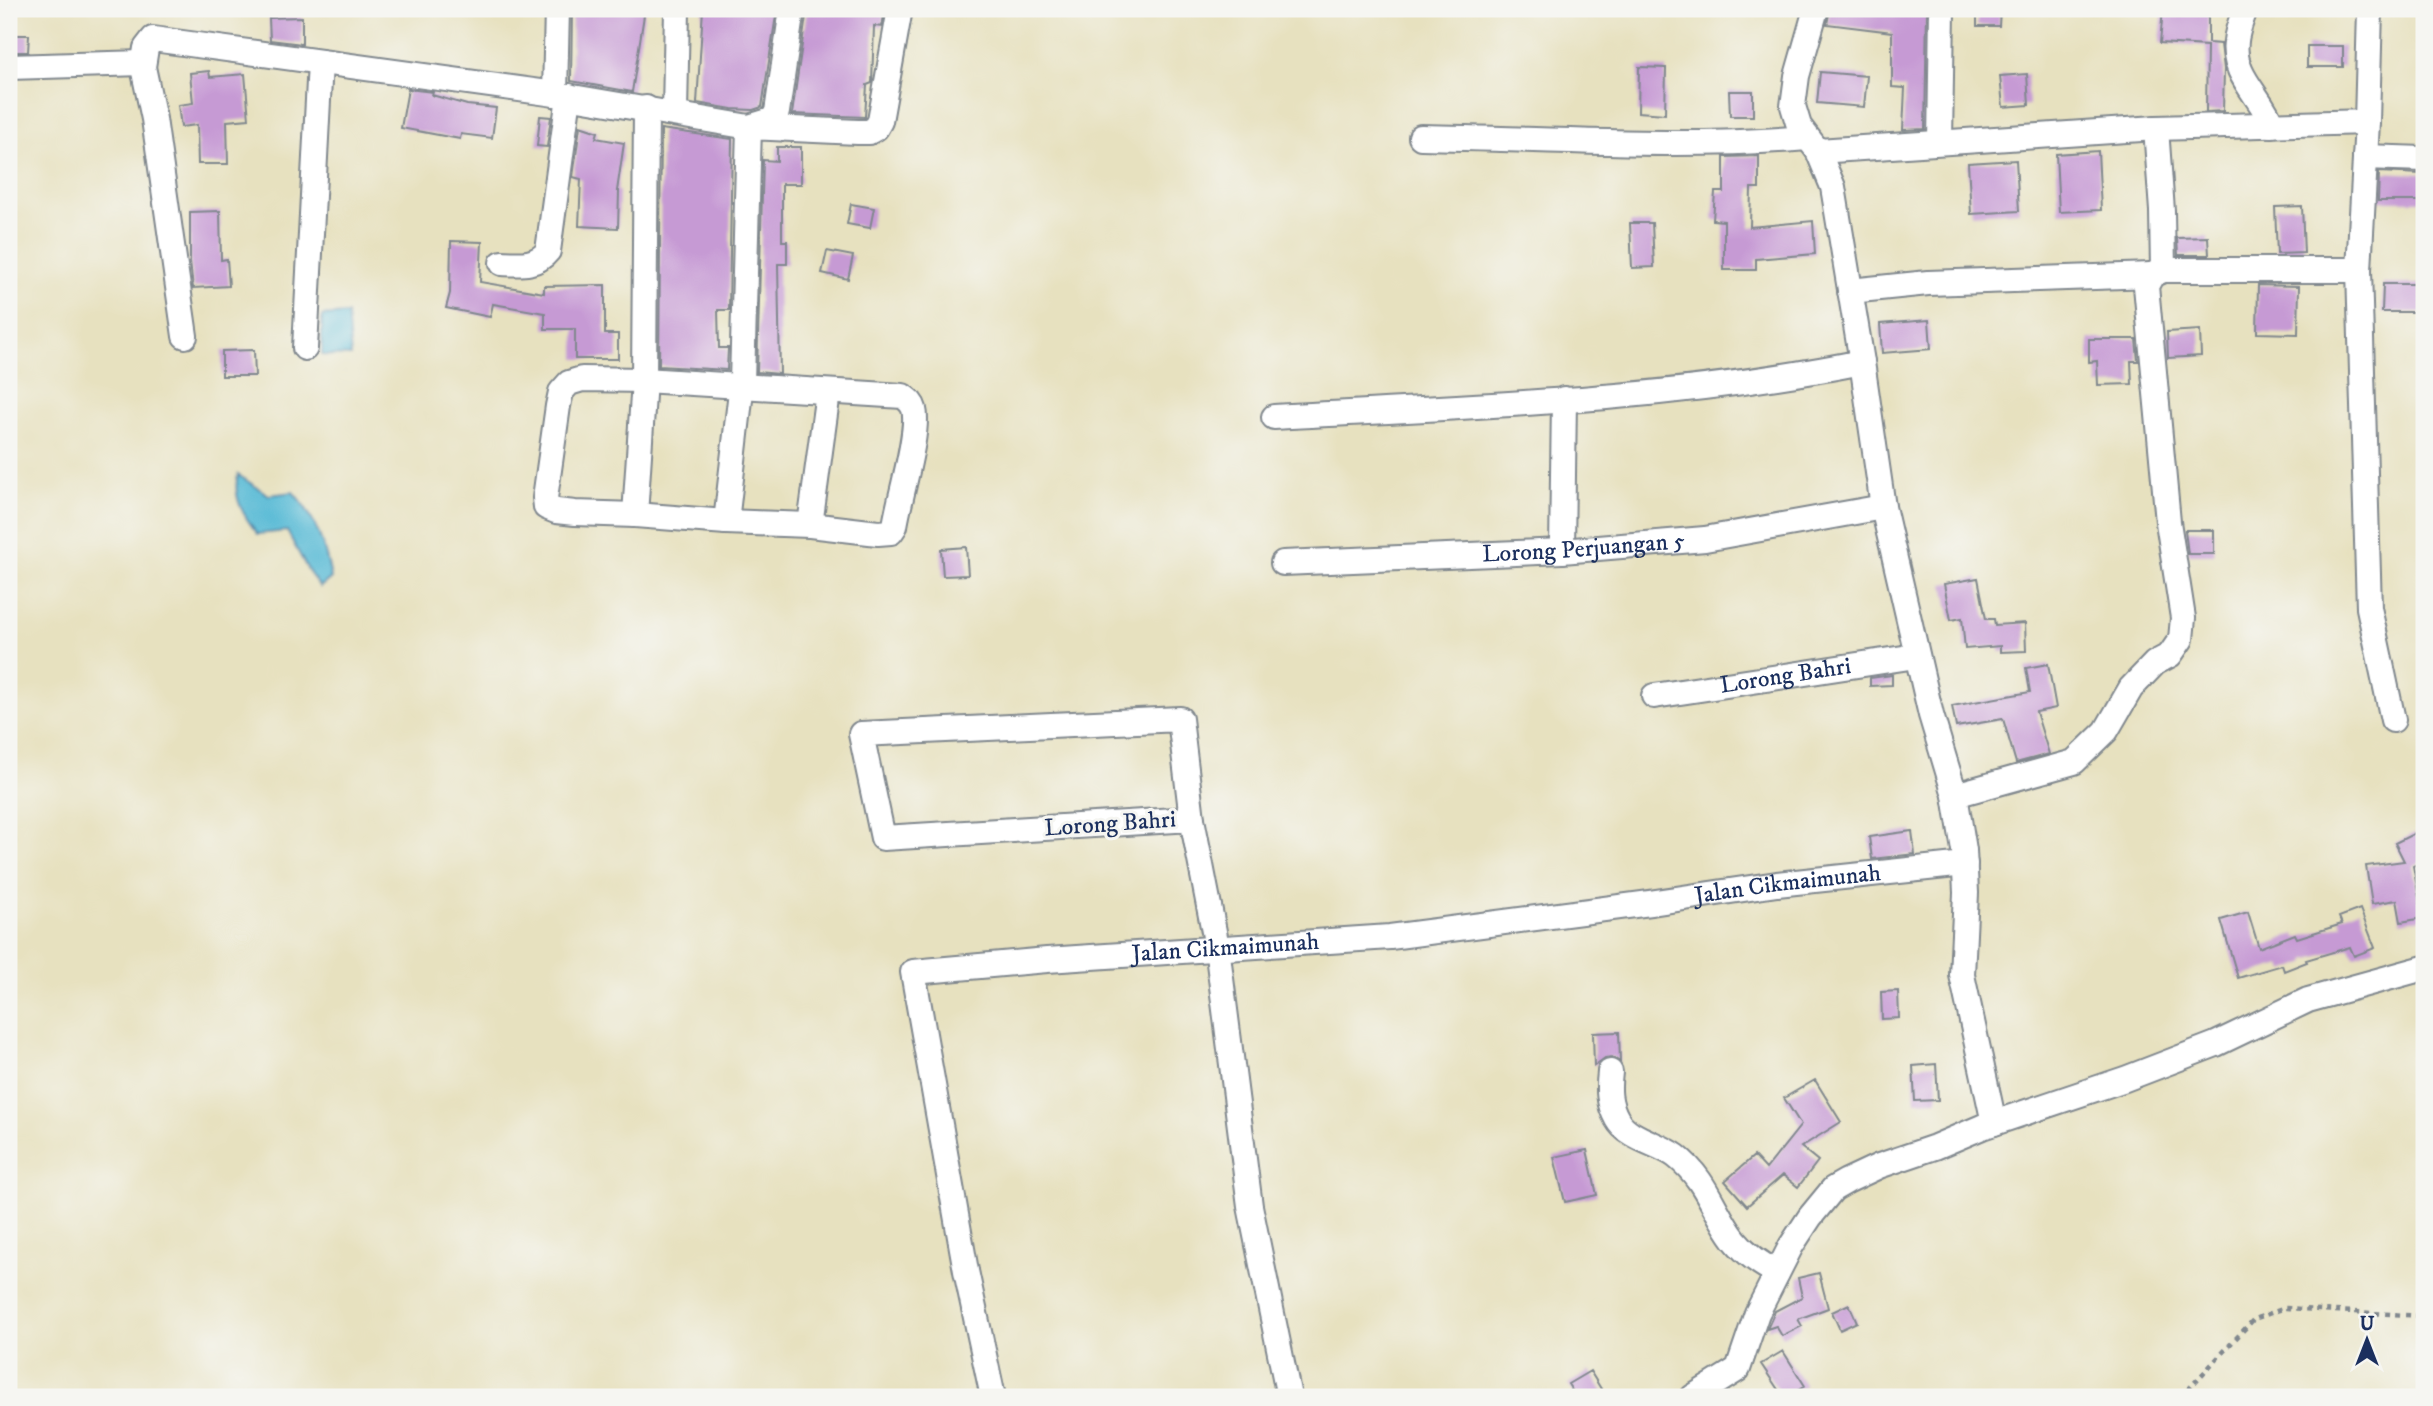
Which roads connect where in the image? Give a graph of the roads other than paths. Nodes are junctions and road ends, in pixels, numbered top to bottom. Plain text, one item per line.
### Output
1 (557, 9) edge
2 (677, 9) edge
3 (792, 9) edge
4 (900, 9) edge
5 (1816, 9) edge
6 (1942, 9) edge
7 (2245, 9) edge
8 (2370, 9) edge
9 (320, 62) junction
10 (143, 63) junction
11 (9, 67) edge
12 (562, 95) junction
13 (646, 108) junction
14 (675, 113) junction
15 (2367, 122) junction
16 (2272, 125) junction
17 (750, 127) junction
18 (2156, 128) junction
19 (1421, 137) dead end
20 (1940, 142) junction
21 (1812, 144) junction
22 (2365, 157) junction
23 (2424, 159) edge
24 (502, 263) dead end
25 (2359, 270) junction
26 (2157, 272) junction
27 (1850, 291) junction
28 (185, 336) dead end
29 (304, 348) dead end
30 (1862, 362) junction
31 (644, 380) junction
32 (741, 387) junction
33 (828, 392) junction
34 (1564, 399) junction
35 (1274, 417) dead end
36 (1883, 507) junction
37 (635, 515) junction
38 (726, 522) junction
39 (810, 525) junction
40 (1562, 551) junction
41 (1283, 563) dead end
42 (1916, 656) junction
43 (1654, 696) dead end
44 (2393, 720) dead end
45 (1955, 795) junction
46 (1192, 819) junction
47 (1965, 864) junction
48 (1217, 947) junction
49 (2424, 968) edge
50 (1610, 1072) dead end
51 (1994, 1123) junction
52 (1777, 1273) junction
53 (993, 1397) edge
54 (1289, 1397) edge
55 (1693, 1397) edge

1 - 12 street
2 - 14 street
3 - 17 street
4 - 17 street
5 - 21 street
6 - 20 street
7 - 16 street
8 - 15 street
9 - 10 street
9 - 12 street
9 - 29 street
10 - 11 street
10 - 28 street
12 - 13 street
12 - 24 street
13 - 14 street
13 - 31 street
14 - 17 street
15 - 16 street
15 - 22 street
16 - 18 street
17 - 32 street
18 - 20 street
18 - 26 street
19 - 21 street
20 - 21 street
21 - 27 street
22 - 23 street
22 - 25 street
25 - 26 street
25 - 44 street
26 - 27 street
26 - 45 street
27 - 30 street
30 - 34 street
30 - 36 street
31 - 32 street
31 - 37 street
31 - 37 street
32 - 33 street
32 - 38 street
33 - 39 street
33 - 39 street
34 - 35 street
34 - 40 street
36 - 40 street, Lorong Perjuangan 5
36 - 42 street
37 - 38 street
38 - 39 street
40 - 41 street, Lorong Perjuangan 5
42 - 43 street, Lorong Bahri
42 - 45 street
45 - 47 street
46 - 46 street, Lorong Bahri
46 - 48 street
47 - 48 street, Jalan Cikmaimunah
47 - 51 street
48 - 53 street, Jalan Cikmaimunah
48 - 54 street
49 - 51 street
50 - 52 street
51 - 52 street
52 - 55 street

